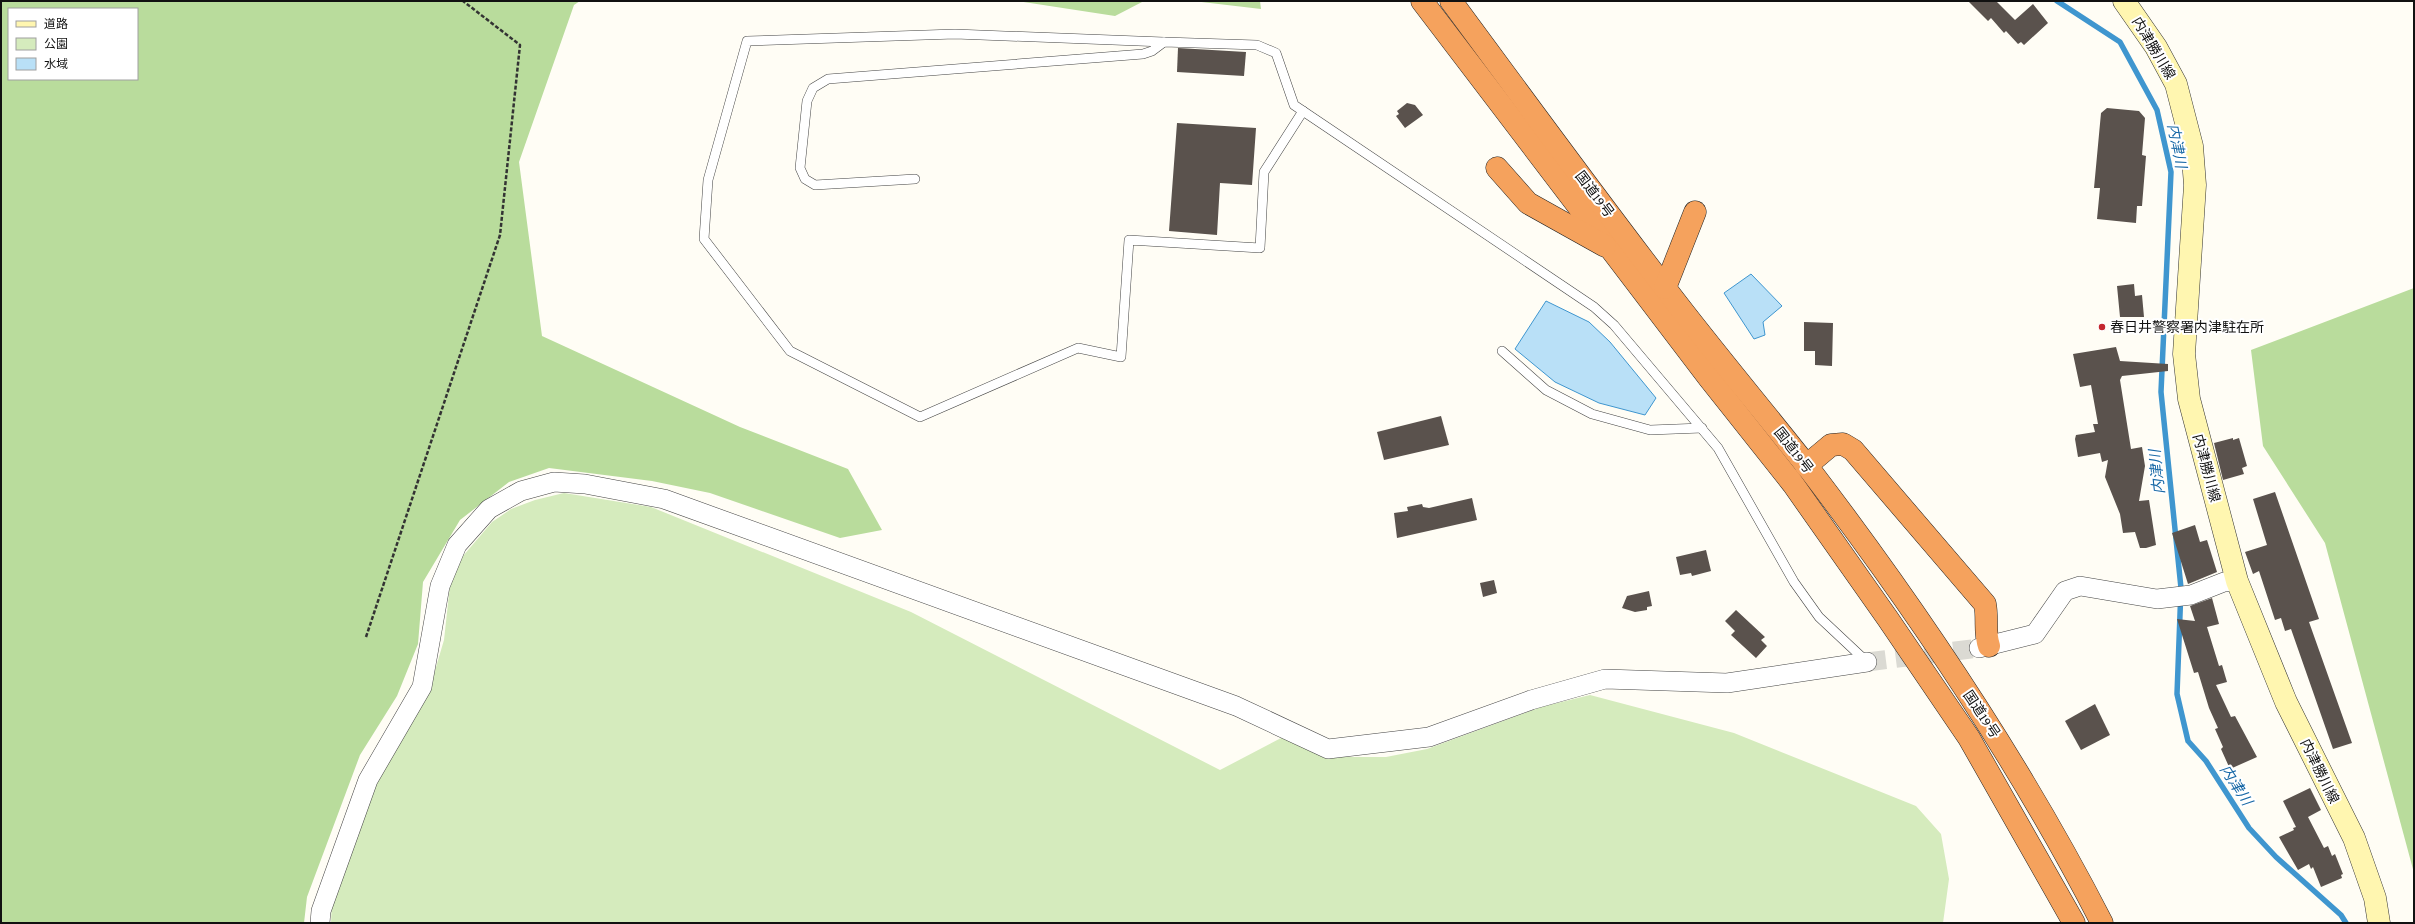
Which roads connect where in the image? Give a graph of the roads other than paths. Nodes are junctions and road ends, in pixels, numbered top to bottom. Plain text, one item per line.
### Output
1 (1422, 1) edge
2 (1451, 1) edge
3 (2124, 1) edge
4 (1164, 42) junction
5 (1303, 111) junction
6 (1497, 168) dead end
7 (915, 179) dead end
8 (1695, 212) dead end
9 (1613, 251) junction
10 (1665, 288) junction
11 (1502, 351) dead end
12 (1702, 428) junction
13 (1806, 466) junction
14 (2237, 581) junction
15 (1984, 647) joint
16 (1867, 662) joint
17 (320, 923) edge
18 (2074, 923) edge
19 (2102, 923) edge
20 (2379, 923) edge

1 - 9 highway, 国道19号
2 - 10 highway, 国道19号
3 - 14 main road, 内津勝川線
4 - 5 lane
4 - 5 lane
4 - 7 lane
5 - 12 lane
6 - 9 highway
8 - 10 highway
9 - 18 highway, 国道19号
10 - 13 highway, 国道19号
11 - 12 lane
12 - 16 lane
13 - 15 highway
13 - 19 highway, 国道19号
14 - 15 street
14 - 20 main road, 内津勝川線
16 - 17 street

